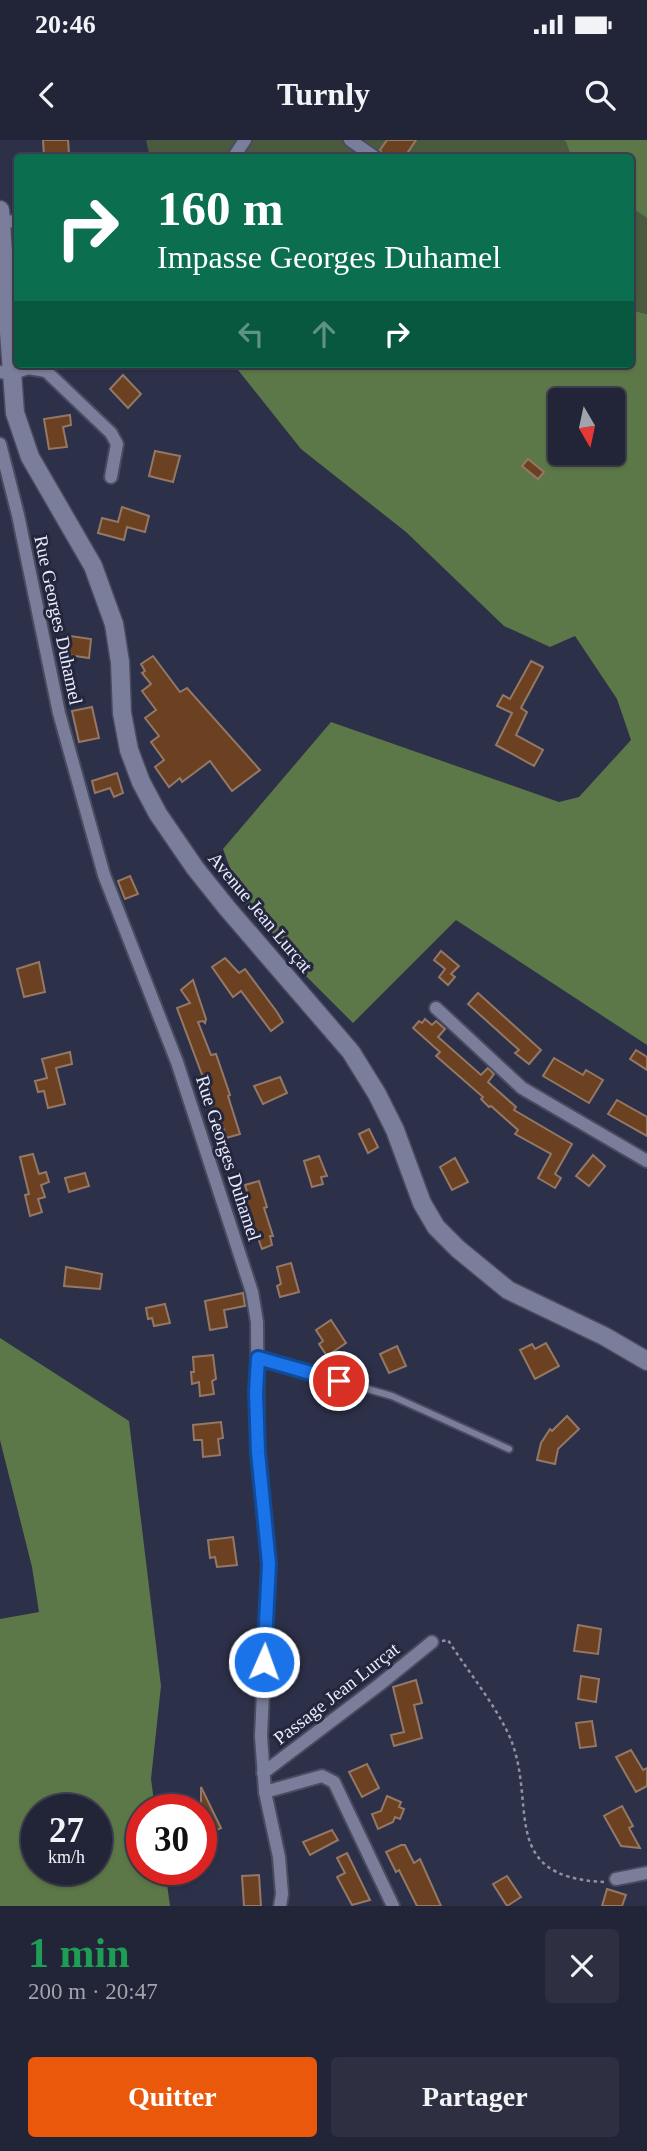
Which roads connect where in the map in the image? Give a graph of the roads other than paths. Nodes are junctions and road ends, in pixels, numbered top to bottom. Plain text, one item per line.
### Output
1 (350, 140) edge
2 (370, 154) edge
3 (6, 218) edge
4 (9, 354) edge
5 (45, 368) edge
6 (5, 373) edge
7 (0, 444) edge
8 (111, 477) dead end
9 (436, 1008) dead end
10 (647, 1161) edge
11 (258, 1358) junction
12 (647, 1361) edge
13 (509, 1449) dead end
14 (432, 1642) road end
15 (263, 1773) junction
16 (265, 1792) junction
17 (647, 1873) edge
18 (616, 1879) road end
19 (280, 1906) edge
20 (393, 1906) edge

1 - 2 street
3 - 4 main road, Avenue Jean Lurçat
4 - 6 main road, Avenue Jean Lurçat
5 - 6 street
5 - 8 street
6 - 12 main road, Avenue Jean Lurçat
7 - 11 street, Rue Georges Duhamel
9 - 10 street
11 - 13 lane
11 - 15 street, Rue Georges Duhamel
14 - 15 street, Passage Jean Lurçat
15 - 16 street, Rue Georges Duhamel
16 - 19 street, Rue Georges Duhamel
16 - 20 street
17 - 18 street

